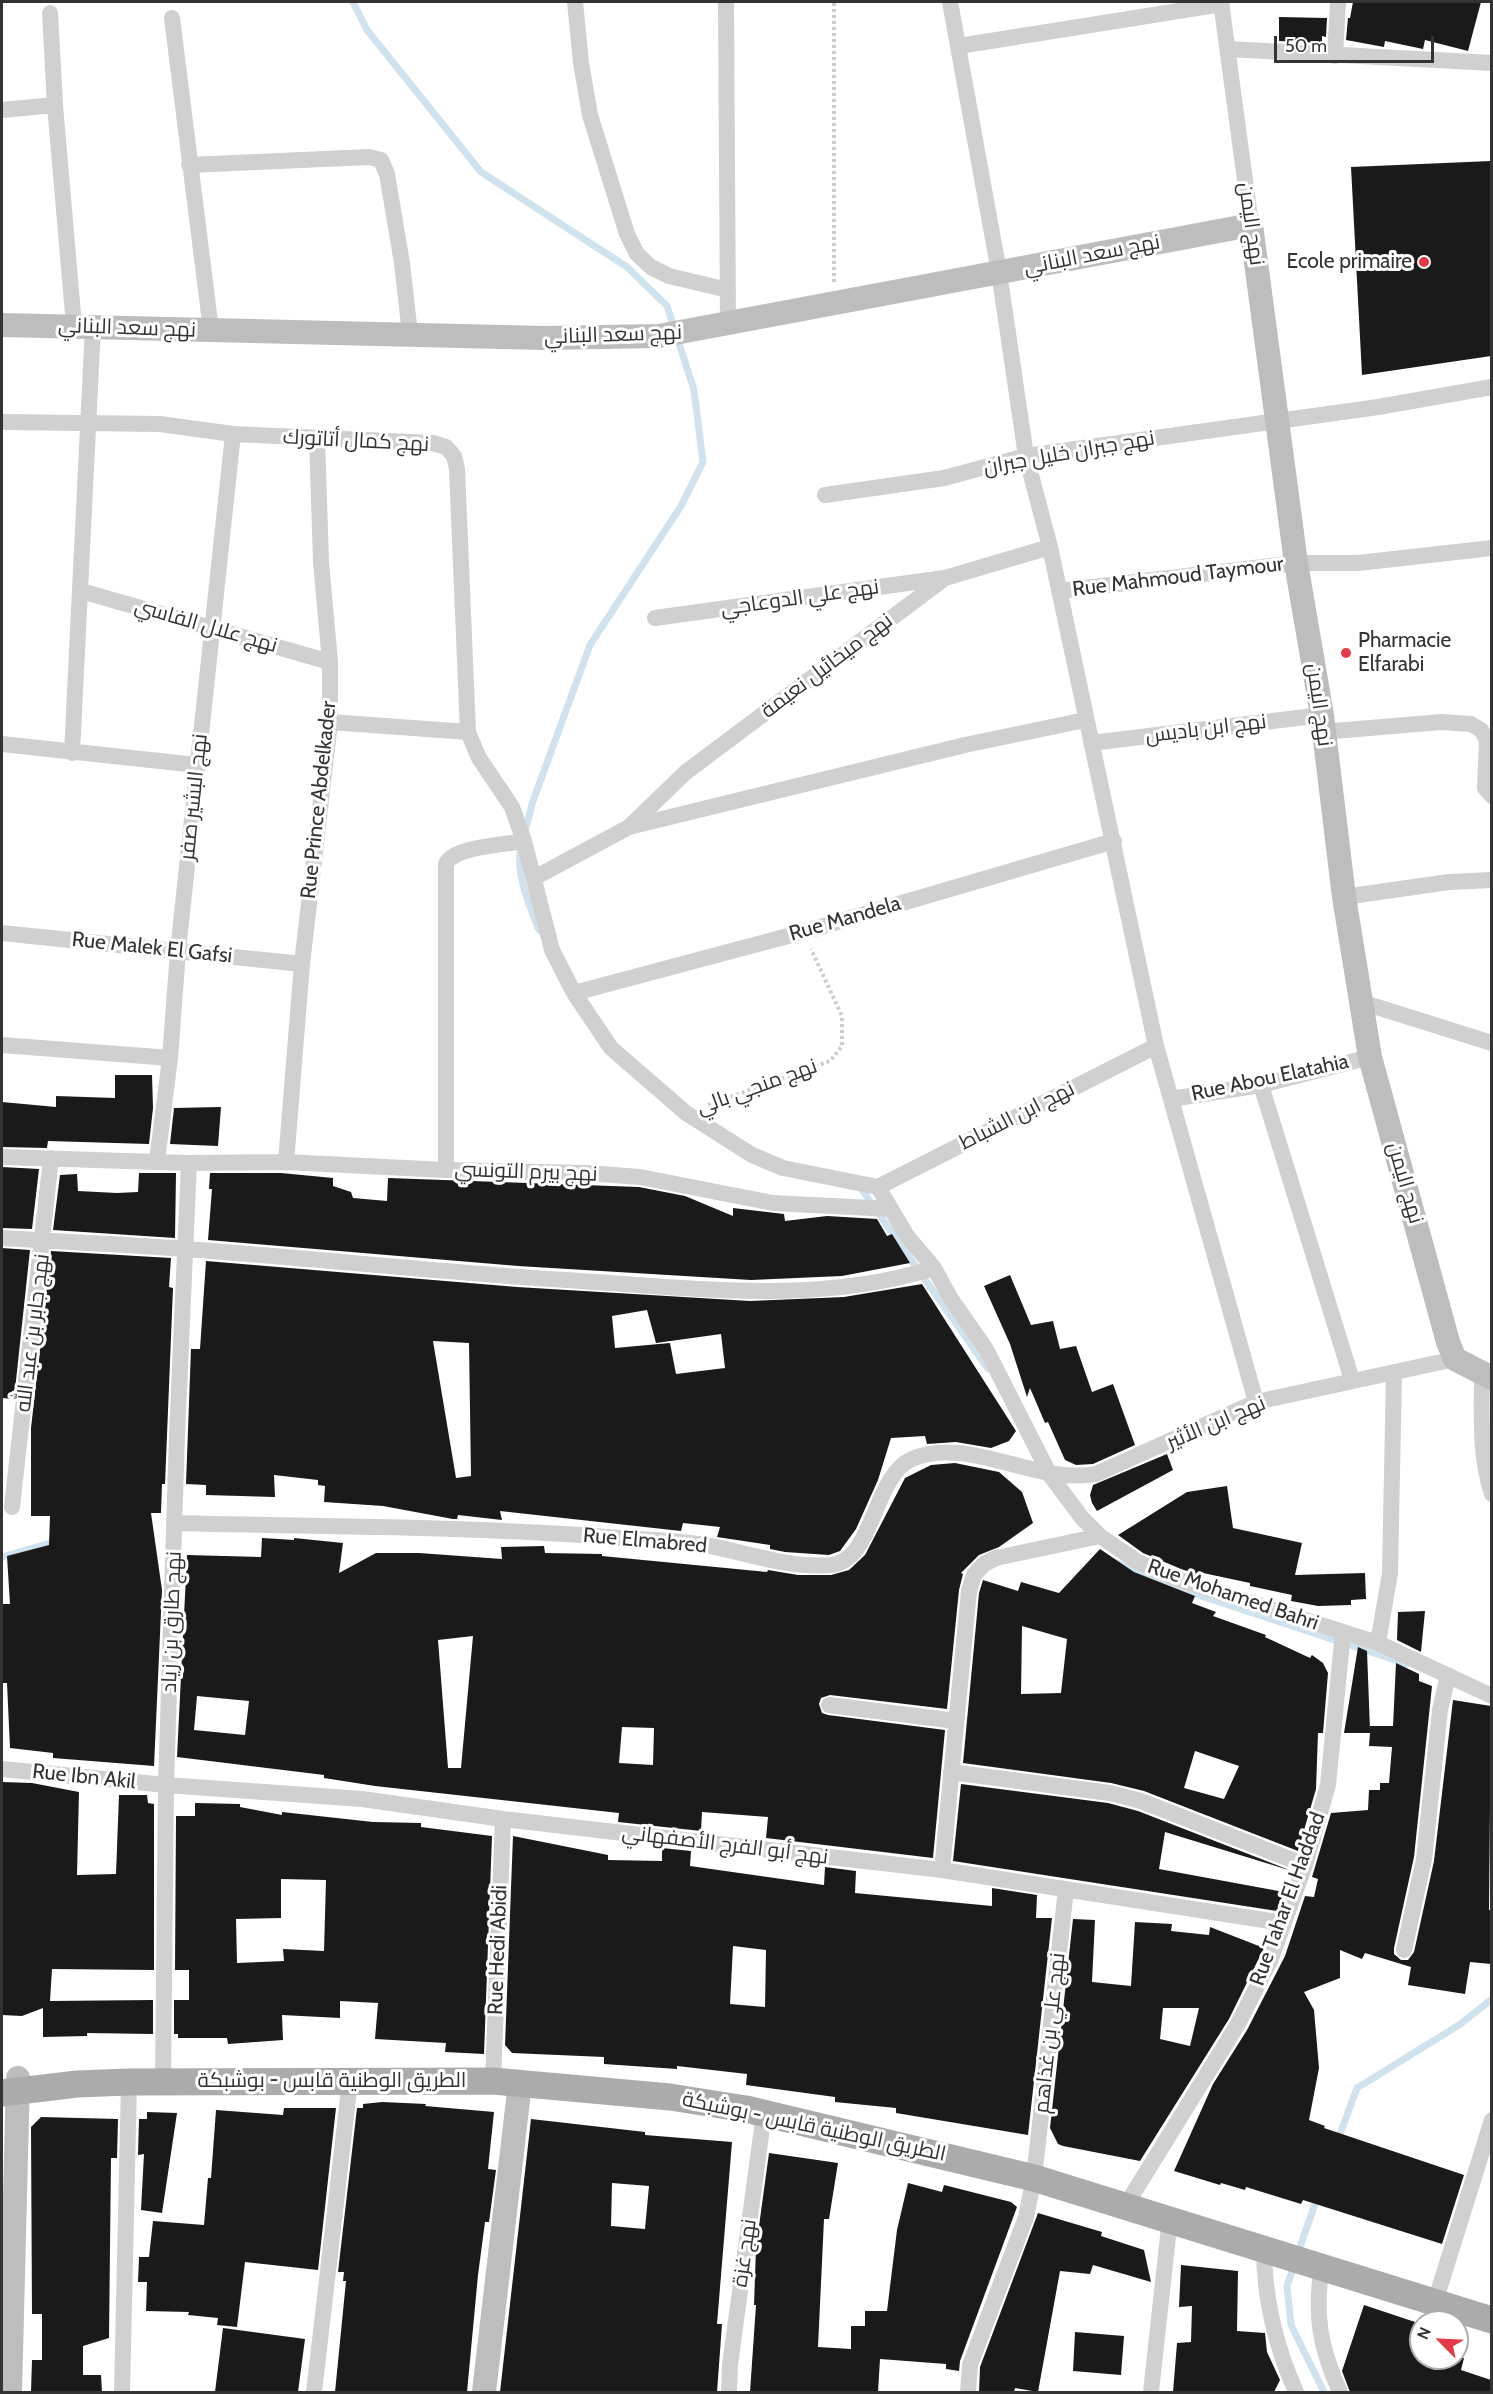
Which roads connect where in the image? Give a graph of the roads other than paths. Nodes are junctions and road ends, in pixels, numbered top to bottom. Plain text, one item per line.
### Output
1 (575, 2) edge
2 (726, 2) edge
3 (950, 2) edge
4 (1338, 2) edge
5 (1221, 3) edge
6 (50, 13) dead end
7 (172, 18) dead end
8 (959, 46) junction
9 (1228, 49) junction
10 (1335, 56) junction
11 (1491, 63) edge
12 (55, 105) junction
13 (2, 110) edge
14 (189, 165) junction
15 (1251, 225) junction
16 (999, 272) junction
17 (728, 290) junction
18 (728, 324) junction
19 (2, 325) edge
20 (83, 326) junction
21 (211, 330) junction
22 (410, 334) junction
23 (1491, 387) edge
24 (1279, 419) junction
25 (2, 422) edge
26 (87, 424) junction
27 (233, 434) junction
28 (317, 438) junction
29 (1026, 456) junction
30 (825, 495) dead end
31 (1050, 547) junction
32 (1491, 548) edge
33 (1296, 562) junction
34 (945, 578) junction
35 (81, 591) junction
36 (1059, 591) junction
37 (655, 618) dead end
38 (214, 628) junction
39 (330, 662) junction
40 (1085, 720) junction
41 (330, 722) junction
42 (1322, 724) junction
43 (468, 732) junction
44 (1091, 743) junction
45 (2, 744) edge
46 (72, 753) junction
47 (197, 765) junction
48 (1491, 796) edge
49 (629, 827) junction
50 (1114, 840) junction
51 (524, 842) junction
52 (534, 878) junction
53 (1491, 880) edge
54 (1344, 897) junction
55 (2, 933) edge
56 (178, 951) junction
57 (302, 964) junction
58 (574, 993) junction
59 (1361, 1002) junction
60 (1491, 1043) edge
61 (2, 1045) edge
62 (1156, 1046) junction
63 (1370, 1057) junction
64 (170, 1058) junction
65 (1261, 1085) junction
66 (1171, 1099) junction
67 (2, 1157) edge
68 (51, 1158) junction
69 (157, 1161) junction
70 (286, 1162) junction
71 (189, 1163) junction
72 (446, 1170) junction
73 (878, 1186) junction
74 (891, 1209) junction
75 (2, 1238) edge
76 (44, 1240) junction
77 (186, 1249) junction
78 (934, 1268) junction
79 (1455, 1359) junction
80 (1394, 1372) junction
81 (1487, 1376) edge
82 (1352, 1380) junction
83 (1256, 1402) junction
84 (1050, 1475) junction
85 (1491, 1494) edge
86 (12, 1508) dead end
87 (175, 1523) junction
88 (1100, 1536) junction
89 (1342, 1632) junction
90 (1378, 1642) junction
91 (1448, 1675) junction
92 (1491, 1696) edge
93 (829, 1705) dead end
94 (956, 1720) junction
95 (2, 1769) edge
96 (951, 1772) junction
97 (166, 1785) junction
98 (503, 1819) junction
99 (1305, 1864) junction
100 (942, 1870) junction
101 (1066, 1889) junction
102 (1282, 1923) junction
103 (1404, 1950) dead end
104 (350, 2081) junction
105 (493, 2081) junction
106 (129, 2082) junction
107 (163, 2082) junction
108 (520, 2083) junction
109 (9, 2085) edge
110 (764, 2113) junction
111 (1491, 2120) edge
112 (1034, 2178) junction
113 (1126, 2205) junction
114 (1170, 2218) junction
115 (1274, 2251) junction
116 (1317, 2265) junction
117 (1435, 2302) junction
118 (1491, 2320) edge
119 (10, 2392) edge
120 (122, 2392) edge
121 (314, 2392) edge
122 (484, 2392) edge
123 (729, 2392) edge
124 (968, 2392) edge
125 (1151, 2392) edge
126 (1296, 2392) edge
127 (1340, 2392) edge

1 - 17 street
2 - 17 street
3 - 8 street
4 - 10 street
5 - 8 street
5 - 9 street, نهج اليمن
6 - 12 street
7 - 14 street
8 - 16 street
9 - 10 street
9 - 15 street, نهج اليمن
10 - 11 street
12 - 13 street
12 - 20 street
14 - 21 street
14 - 22 street
15 - 16 street, نهج سعد البناني
15 - 24 street, نهج اليمن
16 - 18 street, نهج سعد البناني
16 - 29 street
17 - 18 street
18 - 22 street, نهج سعد البناني
19 - 20 street, نهج سعد البناني
20 - 21 street, نهج سعد البناني
20 - 26 street
21 - 22 street, نهج سعد البناني
23 - 24 street, نهج جبران خليل جبران
24 - 29 street, نهج جبران خليل جبران
24 - 33 street, نهج اليمن
25 - 26 street, نهج كمال أتاتورك
26 - 27 street, نهج كمال أتاتورك
26 - 35 street
27 - 28 street, نهج كمال أتاتورك
27 - 38 street, نهج البشير صفر
28 - 39 street, Rue Prince Abdelkader
28 - 43 street, نهج كمال أتاتورك
29 - 30 street, نهج جبران خليل جبران
29 - 31 street
31 - 34 street, نهج ميخائيل نعيمة
31 - 36 street
32 - 33 street, Rue Mahmoud Taymour
33 - 36 street, Rue Mahmoud Taymour
33 - 42 street, نهج اليمن
34 - 37 street, نهج علي الدوعاجي
34 - 49 street, نهج ميخائيل نعيمة
35 - 38 street, نهج علال الفاسي
35 - 46 street
36 - 40 street
38 - 39 street, نهج علال الفاسي
38 - 47 street, نهج البشير صفر
39 - 41 street, Rue Prince Abdelkader
40 - 44 street
40 - 49 street
41 - 43 street
41 - 57 street, Rue Prince Abdelkader
42 - 44 street, نهج ابن باديس
42 - 48 street, نهج ابن باديس
42 - 54 street, نهج اليمن
43 - 51 street
44 - 50 street
45 - 46 street
46 - 47 street
47 - 56 street, نهج البشير صفر
49 - 52 street
50 - 58 street, Rue Mandela
50 - 62 street
51 - 52 street
51 - 72 street
52 - 58 street
53 - 54 street
54 - 59 street, نهج اليمن
55 - 56 street, Rue Malek El Gafsi
56 - 57 street, Rue Malek El Gafsi
56 - 64 street, نهج البشير صفر
57 - 70 street, Rue Prince Abdelkader
58 - 73 street
59 - 60 street
59 - 63 street, نهج اليمن
61 - 64 street
62 - 66 street
62 - 73 street, نهج ابن الشباط
63 - 65 street, Rue Abou Elatahia
63 - 79 street, نهج اليمن
64 - 69 street, نهج البشير صفر
65 - 66 street, Rue Abou Elatahia
65 - 82 street
66 - 83 street
67 - 68 street, نهج بيرم التونسي
68 - 69 street, نهج بيرم التونسي
68 - 76 street, نهج جابر بن عبد الله
69 - 71 street, نهج بيرم التونسي
70 - 71 street, نهج بيرم التونسي
70 - 72 street, نهج بيرم التونسي
71 - 77 street, نهج طارق بن زياد
72 - 74 street, نهج بيرم التونسي
73 - 74 street, Rue Mohamed Bahri
74 - 78 street, Rue Mohamed Bahri
75 - 76 street
76 - 77 street
76 - 86 street, نهج جابر بن عبد الله
77 - 78 street
77 - 87 street, نهج طارق بن زياد
78 - 84 street, Rue Mohamed Bahri
79 - 80 street, نهج ابن الأثير
79 - 81 street
80 - 82 street, نهج ابن الأثير
80 - 90 street
81 - 85 street
82 - 83 street, نهج ابن الأثير
83 - 84 street, نهج ابن الأثير
84 - 87 street, Rue Elmabred
84 - 88 street, Rue Mohamed Bahri
87 - 97 street, نهج طارق بن زياد
88 - 89 street, Rue Mohamed Bahri
88 - 94 street
89 - 90 street, Rue Mohamed Bahri
89 - 99 street, Rue Tahar El Haddad
90 - 91 street, Rue Mohamed Bahri
91 - 92 street, Rue Mohamed Bahri
91 - 103 street
93 - 94 street
94 - 96 street
95 - 97 street, Rue Ibn Akil
96 - 99 street
96 - 100 street
97 - 98 street, نهج أبو الفرج الأصفهاني
97 - 107 street, نهج طارق بن زياد
98 - 100 street, نهج أبو الفرج الأصفهاني
98 - 105 street, Rue Hedi Abidi
99 - 102 street, Rue Tahar El Haddad
100 - 101 street, نهج أبو الفرج الأصفهاني
101 - 102 street, نهج أبو الفرج الأصفهاني
101 - 112 street, نهج علي بن غذاهم
102 - 113 street, Rue Tahar El Haddad
104 - 105 main road, الطريق الوطنية قابس - بوشبكة
104 - 107 main road, الطريق الوطنية قابس - بوشبكة
104 - 121 street
105 - 108 main road, الطريق الوطنية قابس - بوشبكة
106 - 107 main road, الطريق الوطنية قابس - بوشبكة
106 - 109 main road, الطريق الوطنية قابس - بوشبكة
106 - 120 street
108 - 110 main road, الطريق الوطنية قابس - بوشبكة
108 - 122 street
109 - 119 street
110 - 112 main road, الطريق الوطنية قابس - بوشبكة
110 - 123 street, نهج غزة
111 - 117 street
112 - 113 main road, الطريق الوطنية قابس - بوشبكة
112 - 124 street, نهج علي بن غذاهم
113 - 114 main road, الطريق الوطنية قابس - بوشبكة
114 - 115 main road, الطريق الوطنية قابس - بوشبكة
114 - 125 street
115 - 116 main road, الطريق الوطنية قابس - بوشبكة
115 - 126 street
116 - 117 main road, الطريق الوطنية قابس - بوشبكة
116 - 127 street
117 - 118 main road, الطريق الوطنية قابس - بوشبكة

